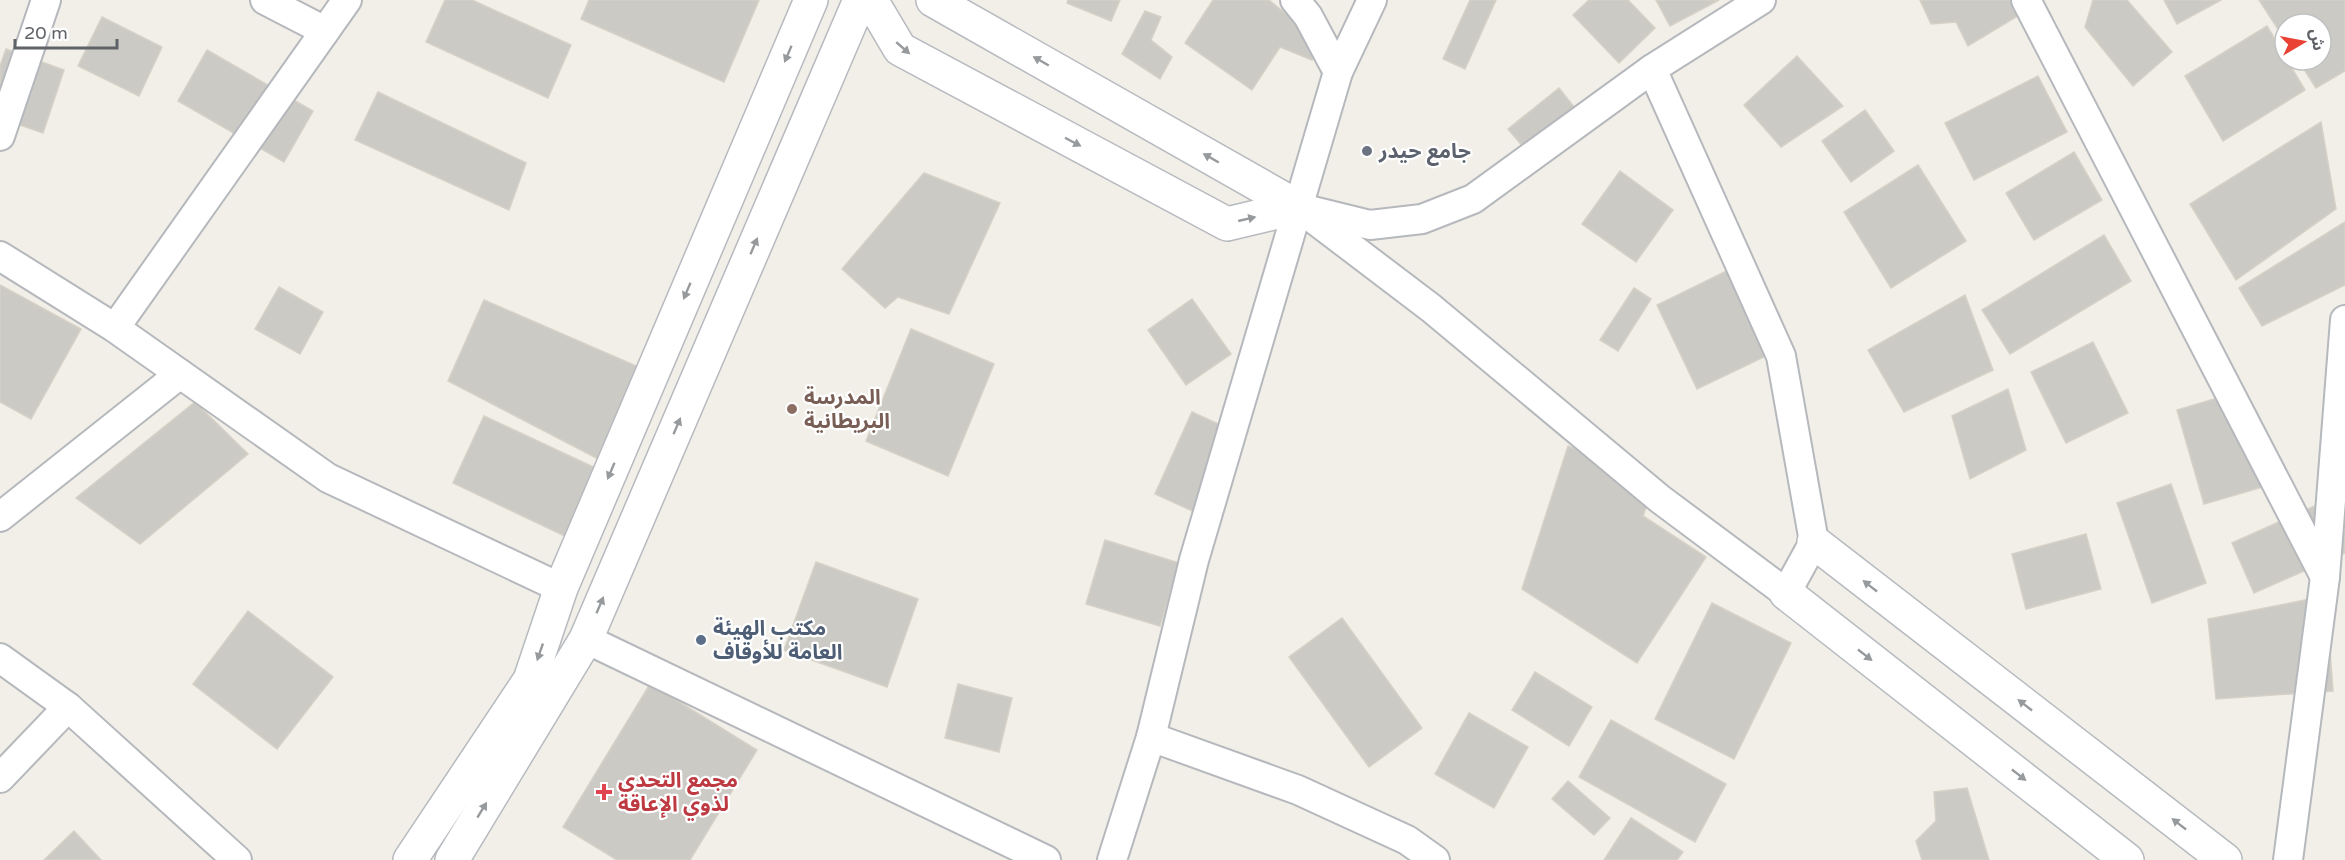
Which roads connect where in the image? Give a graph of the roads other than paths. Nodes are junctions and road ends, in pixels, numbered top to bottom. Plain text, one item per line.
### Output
1 (46, 0) edge
2 (265, 0) edge
3 (347, 0) edge
4 (810, 0) edge
5 (860, 0) edge
6 (871, 0) edge
7 (933, 0) edge
8 (1295, 0) edge
9 (1372, 0) edge
10 (1761, 0) edge
11 (2026, 0) edge
12 (325, 31) junction
13 (1652, 69) junction
14 (1338, 72) junction
15 (0, 136) edge
16 (1298, 207) junction
17 (0, 256) edge
18 (2345, 320) edge
19 (115, 328) junction
20 (180, 374) junction
21 (0, 517) edge
22 (1814, 542) junction
23 (2325, 577) junction
24 (561, 588) junction
25 (1786, 592) junction
26 (586, 639) junction
27 (0, 658) edge
28 (68, 707) junction
29 (1151, 737) junction
30 (0, 778) edge
31 (237, 860) edge
32 (410, 860) edge
33 (452, 860) edge
34 (1047, 860) edge
35 (1112, 860) edge
36 (1435, 860) edge
37 (2127, 860) edge
38 (2225, 860) edge
39 (2288, 860) edge

1 - 15 street
2 - 12 street
3 - 12 street
4 -> 24 street
26 -> 5 street
6 -> 16 street
16 -> 7 street
8 - 14 street
9 - 14 street
10 - 13 street
11 - 23 street
12 - 19 street
13 - 16 street
13 - 22 street
14 - 16 street
16 - 25 street
16 - 29 street
17 - 19 street
18 - 23 street
19 - 20 street
20 - 21 street
20 - 24 street
22 - 25 street
38 -> 22 street
23 - 39 street
24 -> 32 street
25 -> 37 street
33 -> 26 street
26 - 34 street
27 - 28 street
28 - 30 street
28 - 31 street
29 - 35 street
29 - 36 street

